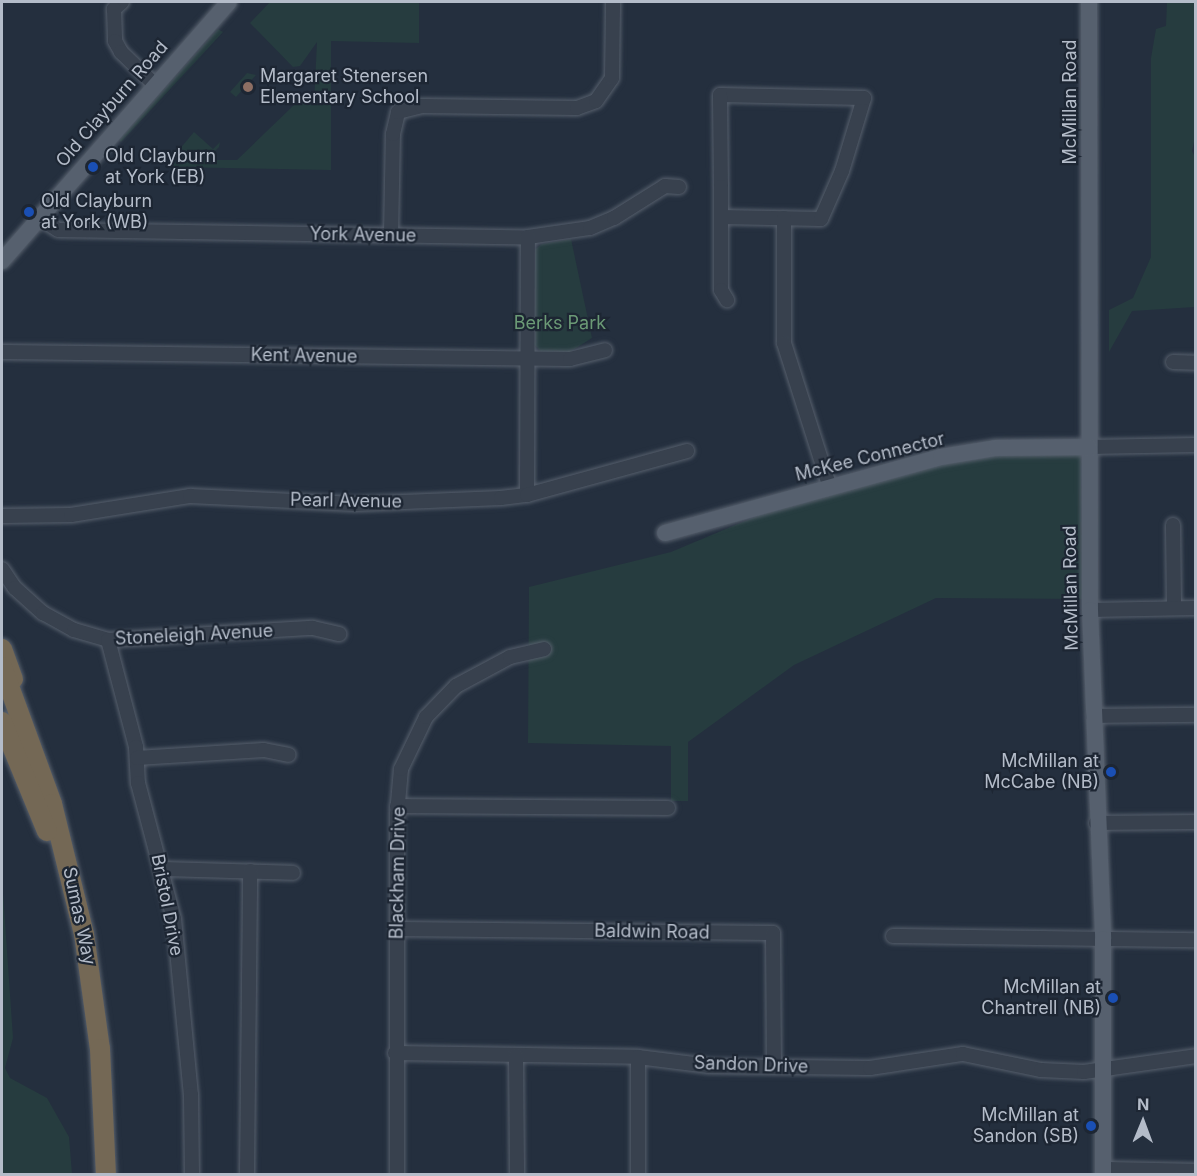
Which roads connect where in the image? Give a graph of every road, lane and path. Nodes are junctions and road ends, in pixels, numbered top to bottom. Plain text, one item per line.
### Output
1 (229, 2) edge
2 (613, 2) edge
3 (1089, 2) edge
4 (115, 4) edge
5 (154, 84) junction
6 (679, 187) dead end
7 (721, 217) junction
8 (39, 218) junction
9 (784, 218) junction
10 (27, 232) junction
11 (391, 235) junction
12 (528, 237) junction
13 (2, 247) edge
14 (2, 261) edge
15 (727, 300) dead end
16 (605, 350) dead end
17 (2, 352) edge
18 (526, 359) junction
19 (1173, 362) dead end
20 (1196, 363) edge
21 (1196, 445) edge
22 (1089, 447) junction
23 (687, 451) dead end
24 (829, 485) junction
25 (527, 495) junction
26 (2, 516) edge
27 (1173, 525) dead end
28 (665, 533) dead end
29 (2, 569) edge
30 (1174, 608) junction
31 (1196, 608) edge
32 (1090, 610) junction
33 (339, 634) dead end
34 (108, 640) junction
35 (2, 649) edge
36 (544, 649) dead end
37 (2, 667) edge
38 (2, 701) edge
39 (1196, 715) edge
40 (1093, 716) junction
41 (2, 722) edge
42 (289, 755) dead end
43 (36, 756) junction
44 (137, 758) junction
45 (397, 806) junction
46 (668, 808) dead end
47 (1196, 822) edge
48 (1096, 823) junction
49 (47, 831) junction
50 (162, 869) junction
51 (250, 871) junction
52 (293, 873) dead end
53 (397, 929) junction
54 (892, 936) dead end
55 (1103, 939) junction
56 (1196, 940) edge
57 (395, 1053) junction
58 (516, 1055) junction
59 (1196, 1056) edge
60 (638, 1057) junction
61 (774, 1067) junction
62 (1104, 1070) junction
63 (1196, 1171) edge
64 (1103, 1172) edge
65 (92, 1174) edge
66 (105, 1174) edge
67 (192, 1174) edge
68 (247, 1174) edge
69 (397, 1174) edge
70 (517, 1174) edge
71 (638, 1174) edge

1 - 5 main road, Old Clayburn Road
2 - 11 street
3 - 22 main road, McMillan Road
4 - 5 street
5 - 8 main road, Old Clayburn Road
6 - 12 street, York Avenue
7 - 9 street
7 - 9 street
7 - 15 street
8 - 10 main road, Old Clayburn Road
8 - 11 street, York Avenue
9 - 24 street
10 - 13 main road
10 - 14 main road, Old Clayburn Road
11 - 12 street, York Avenue
12 - 18 street
16 - 18 street, Kent Avenue
17 - 18 street, Kent Avenue
18 - 25 street
19 - 20 street
21 - 22 street
22 - 24 main road, McKee Connector
22 - 32 main road, McMillan Road
23 - 25 street, Pearl Avenue
24 - 28 main road, McKee Connector
25 - 26 street, Pearl Avenue
27 - 30 street
29 - 34 street, Stoneleigh Avenue
30 - 31 street
30 - 32 street
32 - 40 main road, McMillan Road
33 - 34 street, Stoneleigh Avenue
34 - 44 street, Bristol Drive
35 - 43 highway
36 - 45 street, Blackham Drive
37 - 43 highway, Sumas Way
38 - 49 highway, Sumas Way
39 - 40 street
40 - 48 main road, McMillan Road
41 - 49 highway
42 - 44 street
43 - 66 highway, Sumas Way
44 - 50 street, Bristol Drive
45 - 46 street
45 - 53 street, Blackham Drive
47 - 48 street
48 - 55 main road, McMillan Road
49 - 65 highway, Sumas Way
50 - 51 street
50 - 67 street, Bristol Drive
51 - 52 street
51 - 68 street
53 - 57 street, Blackham Drive
53 - 61 street, Baldwin Road
54 - 55 street
55 - 56 street
55 - 62 main road, McMillan Road
57 - 58 street, Sandon Drive
57 - 69 street, Blackham Drive
58 - 60 street, Sandon Drive
58 - 70 street
59 - 62 street, Sandon Drive
60 - 61 street, Sandon Drive
60 - 71 street
61 - 62 street, Sandon Drive
62 - 64 main road, McMillan Road
63 - 64 street

